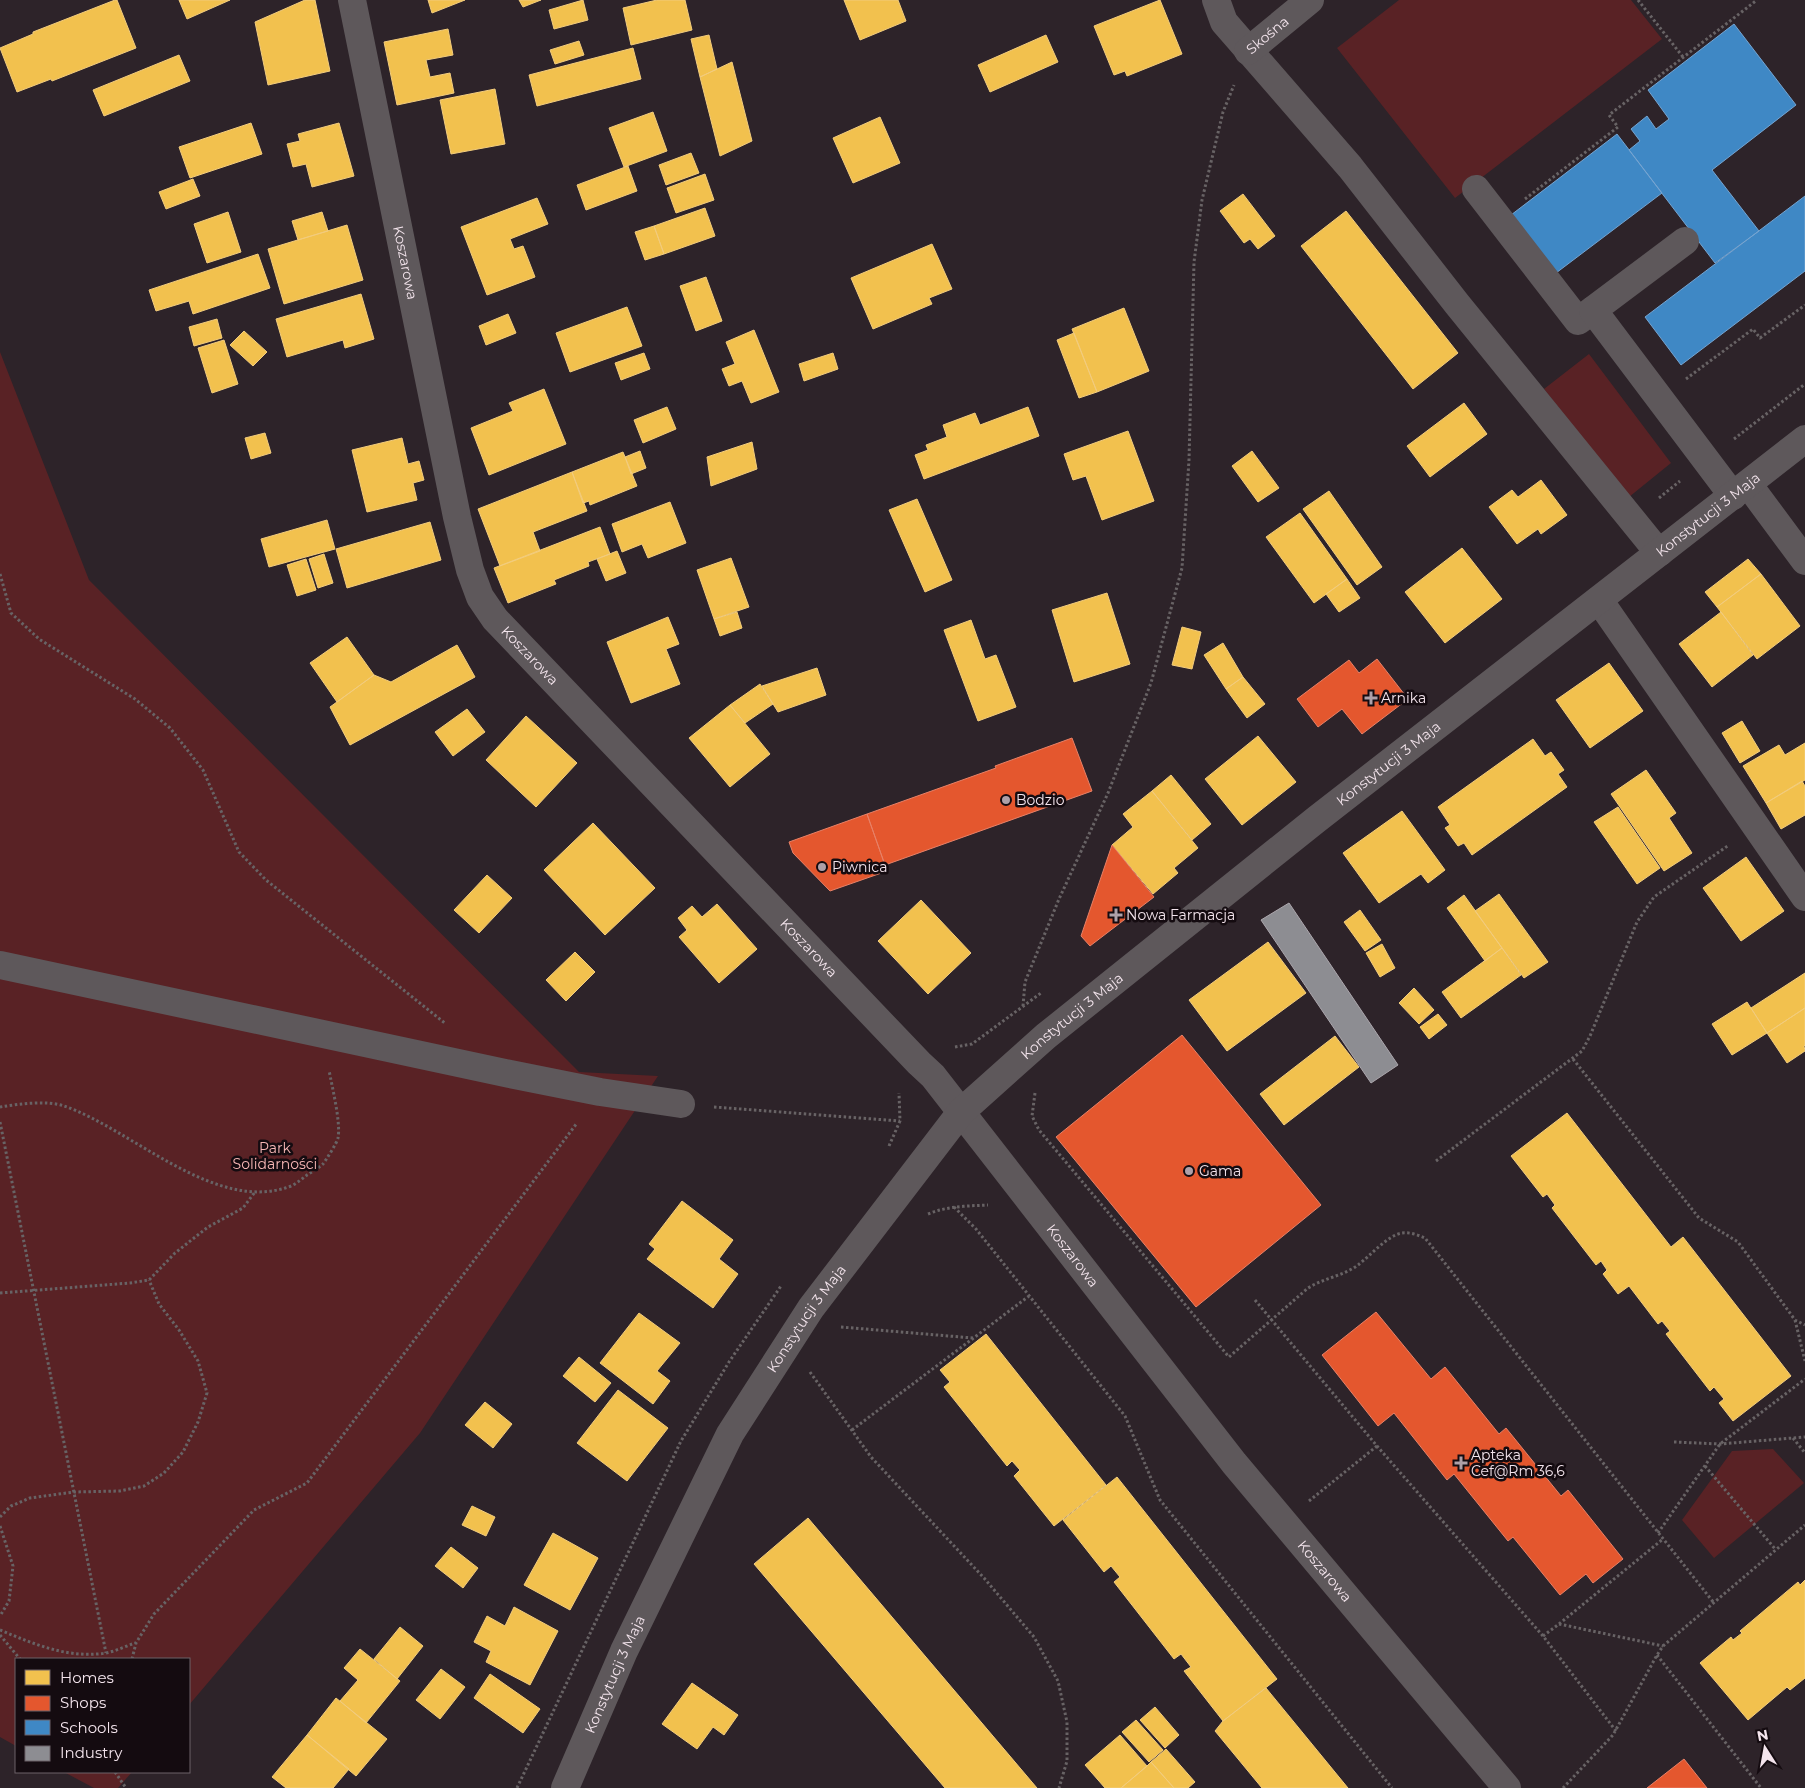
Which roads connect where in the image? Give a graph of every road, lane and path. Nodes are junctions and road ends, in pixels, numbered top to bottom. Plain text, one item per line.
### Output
1 (352, 0) edge
2 (1216, 0) edge
3 (1310, 0) edge
4 (1638, 0) edge
5 (1757, 0) edge
6 (1248, 50) junction
7 (1683, 57) junction
8 (1476, 190) dead end
9 (1499, 219) junction
10 (1685, 241) dead end
11 (1805, 305) edge
12 (1593, 310) junction
13 (1660, 399) junction
14 (1805, 439) edge
15 (1740, 490) junction
16 (1659, 554) junction
17 (1805, 561) edge
18 (0, 574) edge
19 (1599, 600) junction
20 (1731, 844) dead end
21 (1805, 897) edge
22 (0, 965) edge
23 (1046, 988) dead end
24 (1022, 1007) junction
25 (449, 1026) dead end
26 (324, 1035) junction
27 (949, 1045) dead end
28 (1573, 1058) junction
29 (1040, 1087) dead end
30 (899, 1091) dead end
31 (600, 1092) junction
32 (680, 1104) joint
33 (0, 1107) edge
34 (961, 1112) junction
35 (900, 1121) junction
36 (0, 1122) edge
37 (887, 1151) dead end
38 (1436, 1161) dead end
39 (255, 1192) junction
40 (989, 1205) dead end
41 (954, 1208) junction
42 (924, 1216) dead end
43 (149, 1280) junction
44 (785, 1281) dead end
45 (34, 1291) junction
46 (0, 1293) edge
47 (1029, 1296) junction
48 (1255, 1300) dead end
49 (847, 1319) dead end
50 (1271, 1320) junction
51 (1795, 1320) junction
52 (1805, 1325) edge
53 (842, 1327) junction
54 (836, 1335) dead end
55 (974, 1338) junction
56 (782, 1353) junction
57 (1805, 1361) edge
58 (816, 1365) dead end
59 (810, 1372) junction
60 (806, 1379) dead end
61 (1805, 1379) edge
62 (852, 1430) junction
63 (1805, 1437) edge
64 (1792, 1438) junction
65 (1674, 1442) dead end
66 (1720, 1444) junction
67 (1377, 1446) junction
68 (1805, 1453) edge
69 (1705, 1466) junction
70 (74, 1492) junction
71 (0, 1517) edge
72 (1284, 1522) junction
73 (1805, 1525) edge
74 (0, 1526) edge
75 (1658, 1532) junction
76 (1663, 1539) junction
77 (1776, 1550) junction
78 (1714, 1603) junction
79 (0, 1616) edge
80 (1559, 1624) junction
81 (0, 1630) edge
82 (0, 1635) edge
83 (1543, 1636) junction
84 (136, 1643) junction
85 (1663, 1646) junction
86 (106, 1653) junction
87 (1657, 1655) junction
88 (19, 1658) edge
89 (132, 1658) edge
90 (1616, 1731) junction
91 (116, 1773) edge
92 (126, 1788) edge
93 (517, 1788) edge
94 (565, 1788) edge
95 (1058, 1788) edge
96 (1392, 1788) edge
97 (1507, 1788) edge
98 (1563, 1788) edge
99 (1761, 1788) edge

1 - 34 street, Koszarowa
2 - 6 street, Skośna
3 - 6 street, Skośna
4 - 7 path
5 - 7 path
6 - 16 street
6 - 24 path
7 - 9 path
8 - 9 street
9 - 12 street
10 - 12 street
11 - 13 path
12 - 13 street
13 - 15 street
14 - 15 street, Konstytucji 3 Maja
15 - 16 street, Konstytucji 3 Maja
15 - 17 street
16 - 19 street, Konstytucji 3 Maja
18 - 25 path
19 - 21 street
19 - 34 street, Konstytucji 3 Maja
20 - 28 path
22 - 26 street
23 - 24 path
24 - 27 path
26 - 31 street
26 - 39 path
28 - 38 path
28 - 51 path
29 - 50 path
30 - 35 path
31 - 32 street
31 - 84 path
32 - 35 path
33 - 39 path
34 - 56 street, Konstytucji 3 Maja
34 - 72 street, Koszarowa
35 - 37 path
36 - 45 path
39 - 43 path
40 - 41 path
41 - 42 path
41 - 47 path
43 - 45 path
43 - 70 path
44 - 93 path
45 - 46 path
45 - 70 path
47 - 55 path
47 - 96 path
48 - 50 path
49 - 53 path
50 - 67 path
50 - 75 path
51 - 52 path
51 - 57 path
53 - 54 path
53 - 55 path
55 - 62 path
56 - 59 path
56 - 94 street, Konstytucji 3 Maja
58 - 59 path
59 - 60 path
59 - 62 path
61 - 66 path
62 - 95 path
63 - 64 path
64 - 66 path
64 - 68 path
65 - 66 path
66 - 69 path
67 - 72 path
67 - 83 path
69 - 75 path
69 - 77 path
70 - 71 path
70 - 86 path
72 - 97 street, Koszarowa
73 - 77 path
74 - 79 path
75 - 76 path
76 - 78 path
76 - 80 path
77 - 78 path
78 - 85 path
80 - 83 path
80 - 85 path
81 - 86 path
82 - 88 path
83 - 90 path
84 - 86 path
84 - 89 path
85 - 87 path
87 - 90 path
87 - 99 path
90 - 98 path
91 - 92 path

